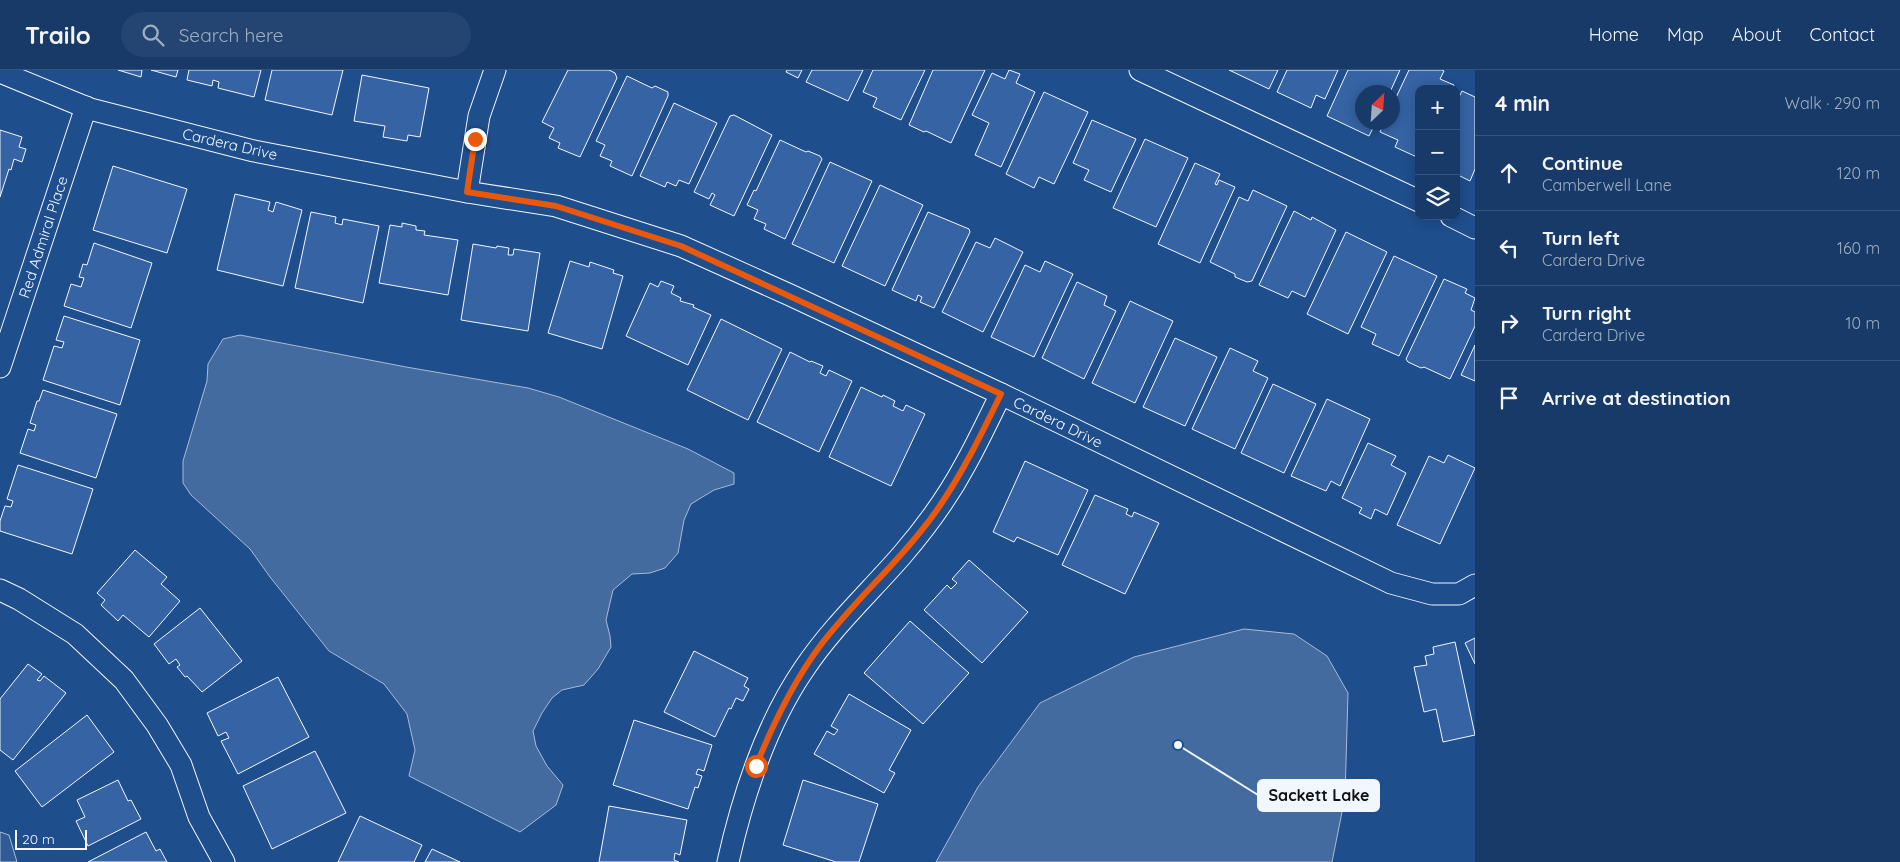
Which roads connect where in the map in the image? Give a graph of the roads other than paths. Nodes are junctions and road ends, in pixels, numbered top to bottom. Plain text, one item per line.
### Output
1 (495, 70) edge
2 (1140, 70) edge
3 (0, 72) edge
4 (86, 107) junction
5 (467, 192) junction
6 (1415, 199) edge
7 (1459, 220) edge
8 (1475, 228) edge
9 (0, 367) edge
10 (1001, 394) junction
11 (1475, 585) edge
12 (0, 590) edge
13 (224, 862) edge
14 (728, 862) edge

1 - 5 street
2 - 6 street
3 - 4 street, Cardera Drive
4 - 5 street, Cardera Drive
4 - 9 street, Red Admiral Place
5 - 10 street, Cardera Drive
7 - 8 street
10 - 11 street, Cardera Drive
10 - 14 street
12 - 13 street

